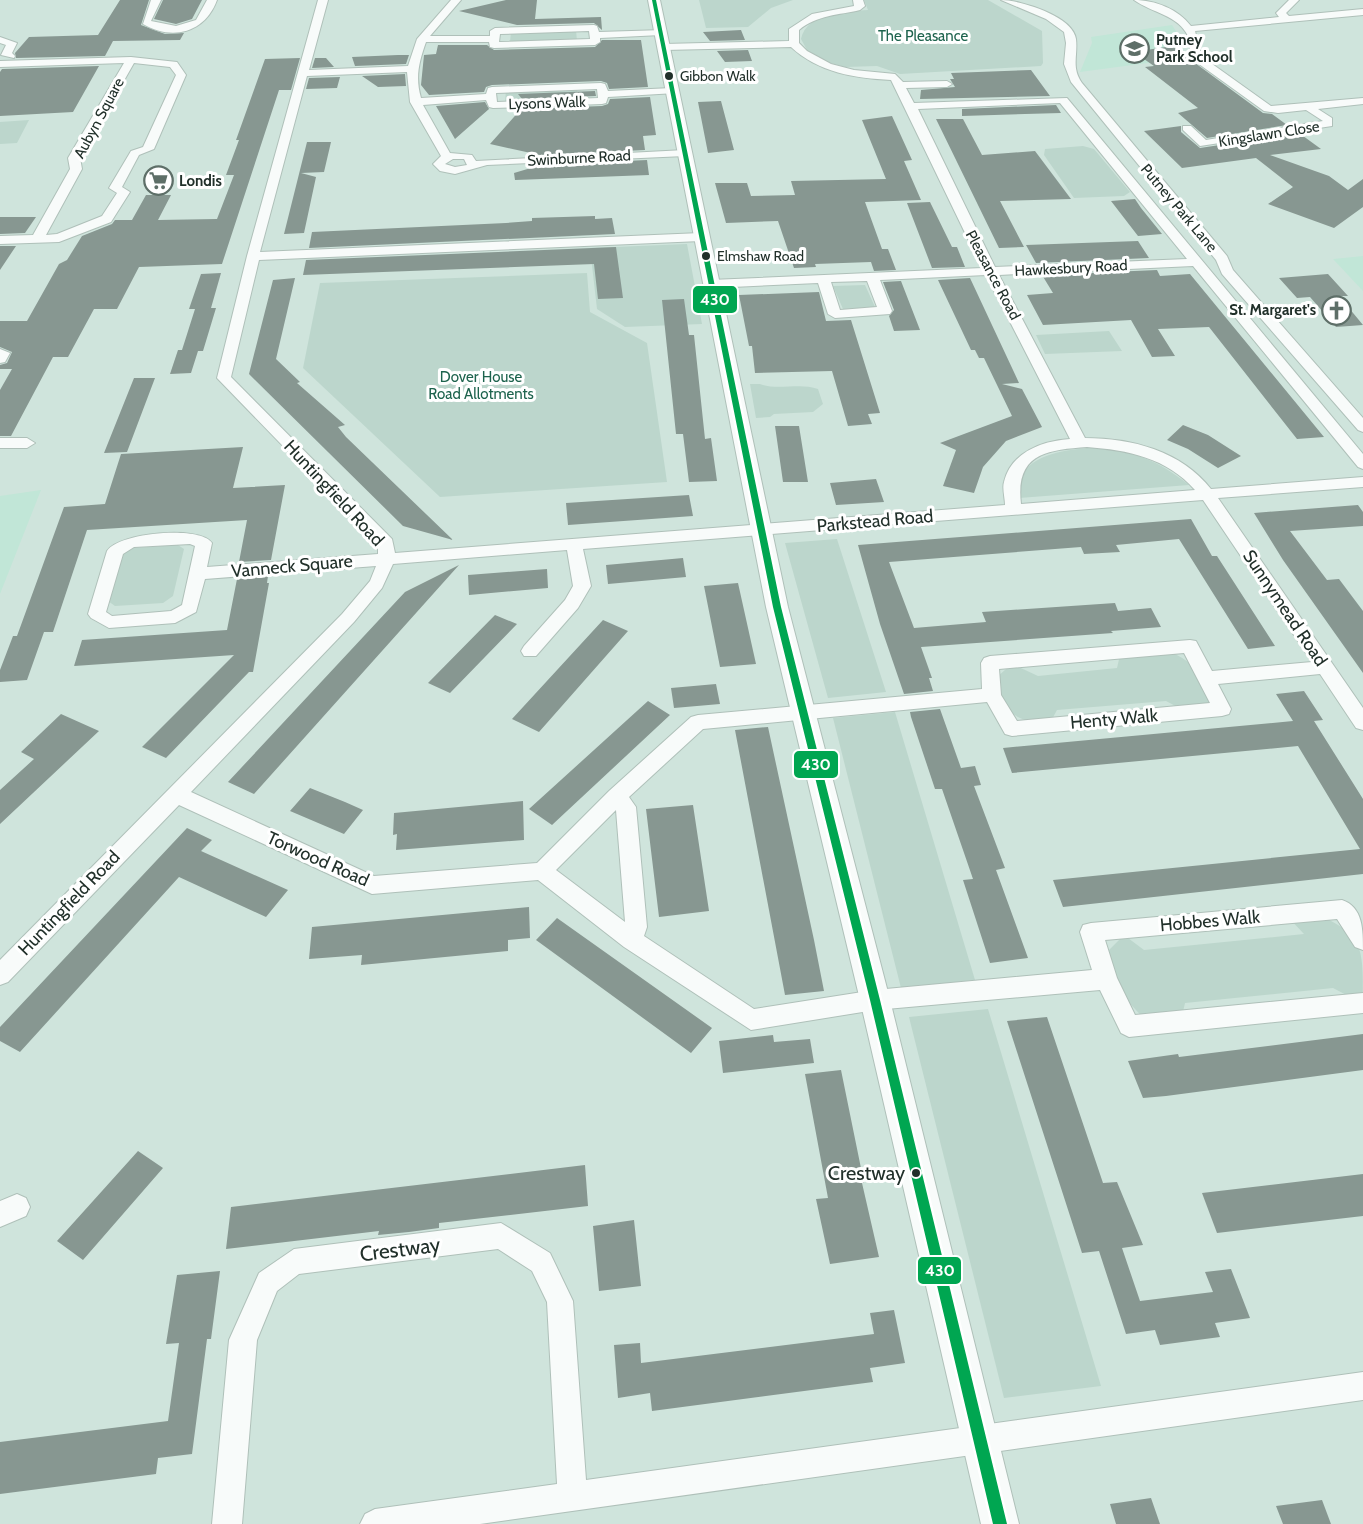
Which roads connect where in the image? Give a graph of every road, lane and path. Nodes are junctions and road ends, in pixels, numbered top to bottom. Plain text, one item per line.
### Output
1 (156, 0) edge
2 (212, 0) edge
3 (323, 0) edge
4 (456, 0) edge
5 (654, 0) edge
6 (858, 0) edge
7 (1006, 0) edge
8 (1139, 0) edge
9 (1294, 0) edge
10 (1363, 12) edge
11 (1286, 19) junction
12 (1187, 29) junction
13 (422, 39) junction
14 (0, 40) edge
15 (662, 40) junction
16 (794, 44) junction
17 (10, 56) dead end
18 (131, 60) junction
19 (0, 63) edge
20 (412, 69) junction
21 (304, 73) junction
22 (947, 84) dead end
23 (899, 85) junction
24 (672, 91) junction
25 (1363, 101) edge
26 (415, 102) junction
27 (910, 106) junction
28 (1308, 107) junction
29 (1188, 128) dead end
30 (685, 153) junction
31 (701, 237) junction
32 (37, 239) junction
33 (0, 240) edge
34 (253, 256) junction
35 (1197, 262) junction
36 (991, 271) junction
37 (872, 277) junction
38 (823, 279) junction
39 (711, 284) junction
40 (0, 353) edge
41 (0, 358) edge
42 (1363, 427) edge
43 (1079, 442) junction
44 (0, 443) edge
45 (27, 443) dead end
46 (1363, 464) edge
47 (1363, 482) edge
48 (1207, 494) junction
49 (1014, 510) junction
50 (761, 531) junction
51 (574, 545) junction
52 (388, 559) junction
53 (197, 574) junction
54 (530, 651) dead end
55 (1326, 667) junction
56 (1208, 678) junction
57 (992, 695) junction
58 (804, 713) junction
59 (1363, 723) edge
60 (175, 794) junction
61 (616, 797) junction
62 (542, 871) junction
63 (632, 940) junction
64 (1363, 940) edge
65 (0, 975) edge
66 (1106, 979) junction
67 (875, 1000) junction
68 (1363, 1003) edge
69 (1363, 1386) edge
70 (978, 1439) junction
71 (572, 1495) junction
72 (227, 1524) edge
73 (375, 1524) edge
74 (1000, 1524) edge

1 - 2 street
3 - 21 street, Huntingfield Road
4 - 13 street, Swinburne Road
5 - 15 street
6 - 16 street
7 - 42 street, Putney Park Lane
8 - 12 street
9 - 11 street
10 - 11 street
11 - 12 street
12 - 28 street
13 - 15 street
13 - 20 street, Swinburne Road
14 - 17 street
15 - 16 street
15 - 24 street
16 - 23 street
18 - 19 street, Aubyn Square
18 - 32 street, Aubyn Square
18 - 32 street, Aubyn Square
20 - 21 street
20 - 26 street, Swinburne Road
21 - 34 street, Huntingfield Road
22 - 23 street
23 - 27 street
24 - 26 street, Lysons Walk
24 - 30 street
25 - 28 street
26 - 30 street, Swinburne Road
27 - 35 street, Putney Park Lane
27 - 36 street, Pleasance Road
28 - 29 street, Kingslawn Close
30 - 31 street
31 - 34 street
31 - 39 street
32 - 33 street, Aubyn Square
34 - 52 street, Huntingfield Road
35 - 36 street, Hawkesbury Road
35 - 46 street, Putney Park Lane
36 - 37 street, Hawkesbury Road
36 - 43 street, Pleasance Road
37 - 38 street, Hawkesbury Road
37 - 38 street
38 - 39 street, Hawkesbury Road
39 - 50 street
40 - 41 street
43 - 48 street
43 - 49 street
44 - 45 street
47 - 48 street, Parkstead Road
48 - 49 street, Parkstead Road
48 - 55 street, Sunnymead Road
49 - 50 street, Parkstead Road
50 - 51 street, Parkstead Road
50 - 58 street
51 - 52 street, Parkstead Road
51 - 54 street
52 - 53 street, Vanneck Square
52 - 60 street, Huntingfield Road
53 - 53 street
55 - 56 street
55 - 59 street, Sunnymead Road
56 - 57 street, Henty Walk
56 - 57 street, Henty Walk
57 - 58 street
58 - 61 street
58 - 67 street
60 - 62 street, Torwood Road
60 - 65 street, Huntingfield Road
61 - 62 street
61 - 63 street
62 - 63 street
63 - 67 street
64 - 66 street, Hobbes Walk
66 - 67 street
66 - 68 street, Hobbes Walk
67 - 70 street
69 - 70 street
70 - 71 street
70 - 74 street
71 - 72 street, Crestway
71 - 73 street

